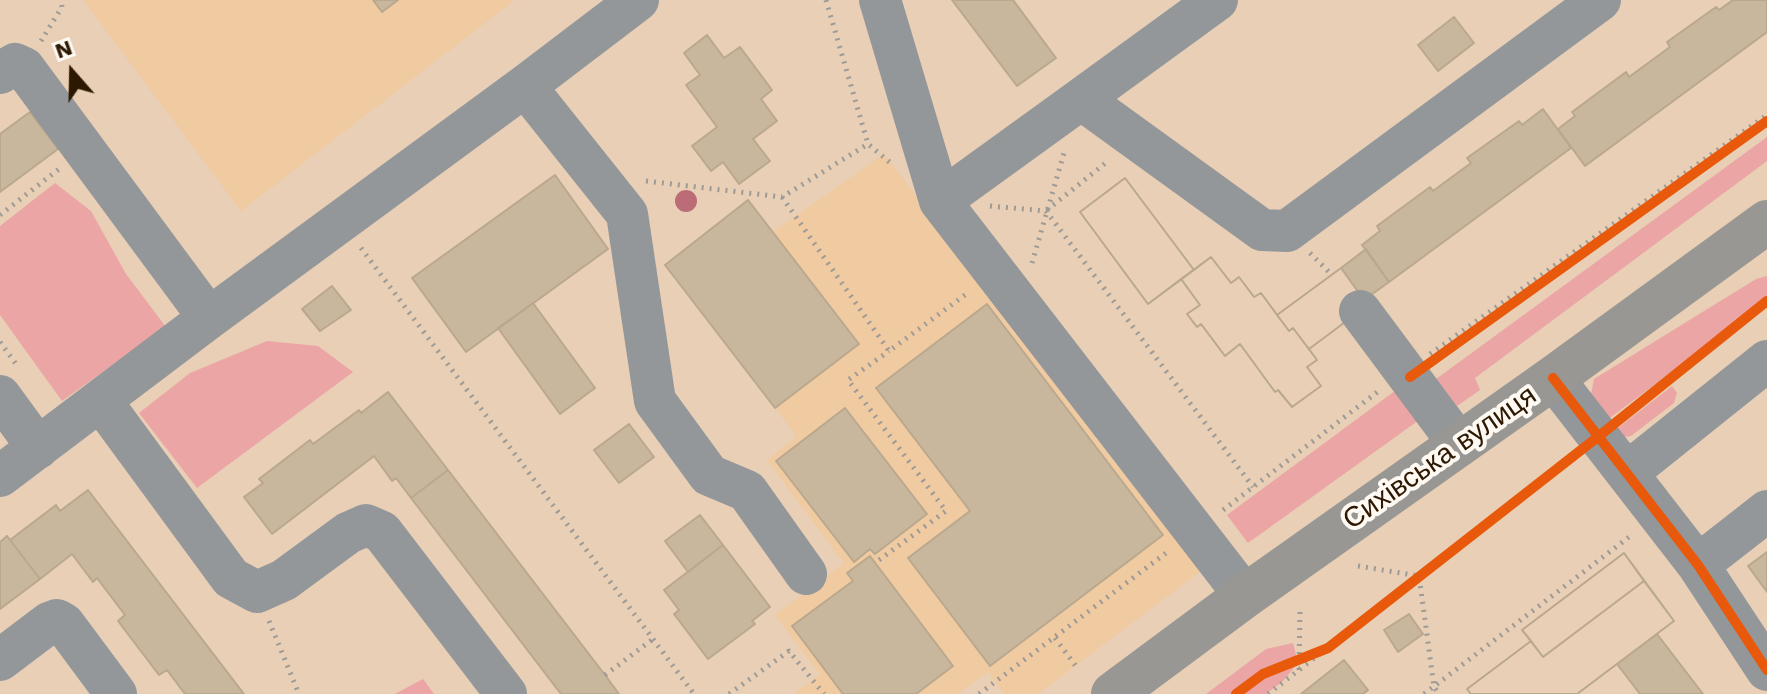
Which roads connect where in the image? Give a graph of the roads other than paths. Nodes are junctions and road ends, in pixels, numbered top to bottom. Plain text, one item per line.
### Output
1 (638, 0) edge
2 (880, 0) edge
3 (1217, 0) edge
4 (1600, 0) edge
5 (12, 70) edge
6 (525, 86) junction
7 (1081, 99) junction
8 (940, 201) junction
9 (1767, 222) edge
10 (1360, 311) dead end
11 (209, 318) junction
12 (1767, 361) edge
13 (1553, 378) junction
14 (0, 396) edge
15 (101, 401) junction
16 (1459, 444) junction
17 (38, 448) junction
18 (1628, 472) junction
19 (0, 476) edge
20 (1767, 511) edge
21 (1698, 565) junction
22 (806, 574) dead end
23 (1245, 596) junction
24 (0, 660) edge
25 (1767, 670) edge
26 (116, 694) edge
27 (506, 694) edge
28 (1113, 694) edge

1 - 6 street
2 - 8 street
3 - 7 street
4 - 7 street
5 - 11 street
6 - 11 street
6 - 22 street
7 - 8 street
8 - 23 street
9 - 13 main road, Сихівська вулиця
10 - 16 street
11 - 15 street
12 - 18 street
13 - 16 main road, Сихівська вулиця
13 - 18 street
14 - 17 street
15 - 17 street
15 - 27 street
16 - 23 main road, Сихівська вулиця
17 - 19 street
18 - 21 street
20 - 21 street
21 - 25 street
23 - 28 main road, Сихівська вулиця
24 - 26 street

